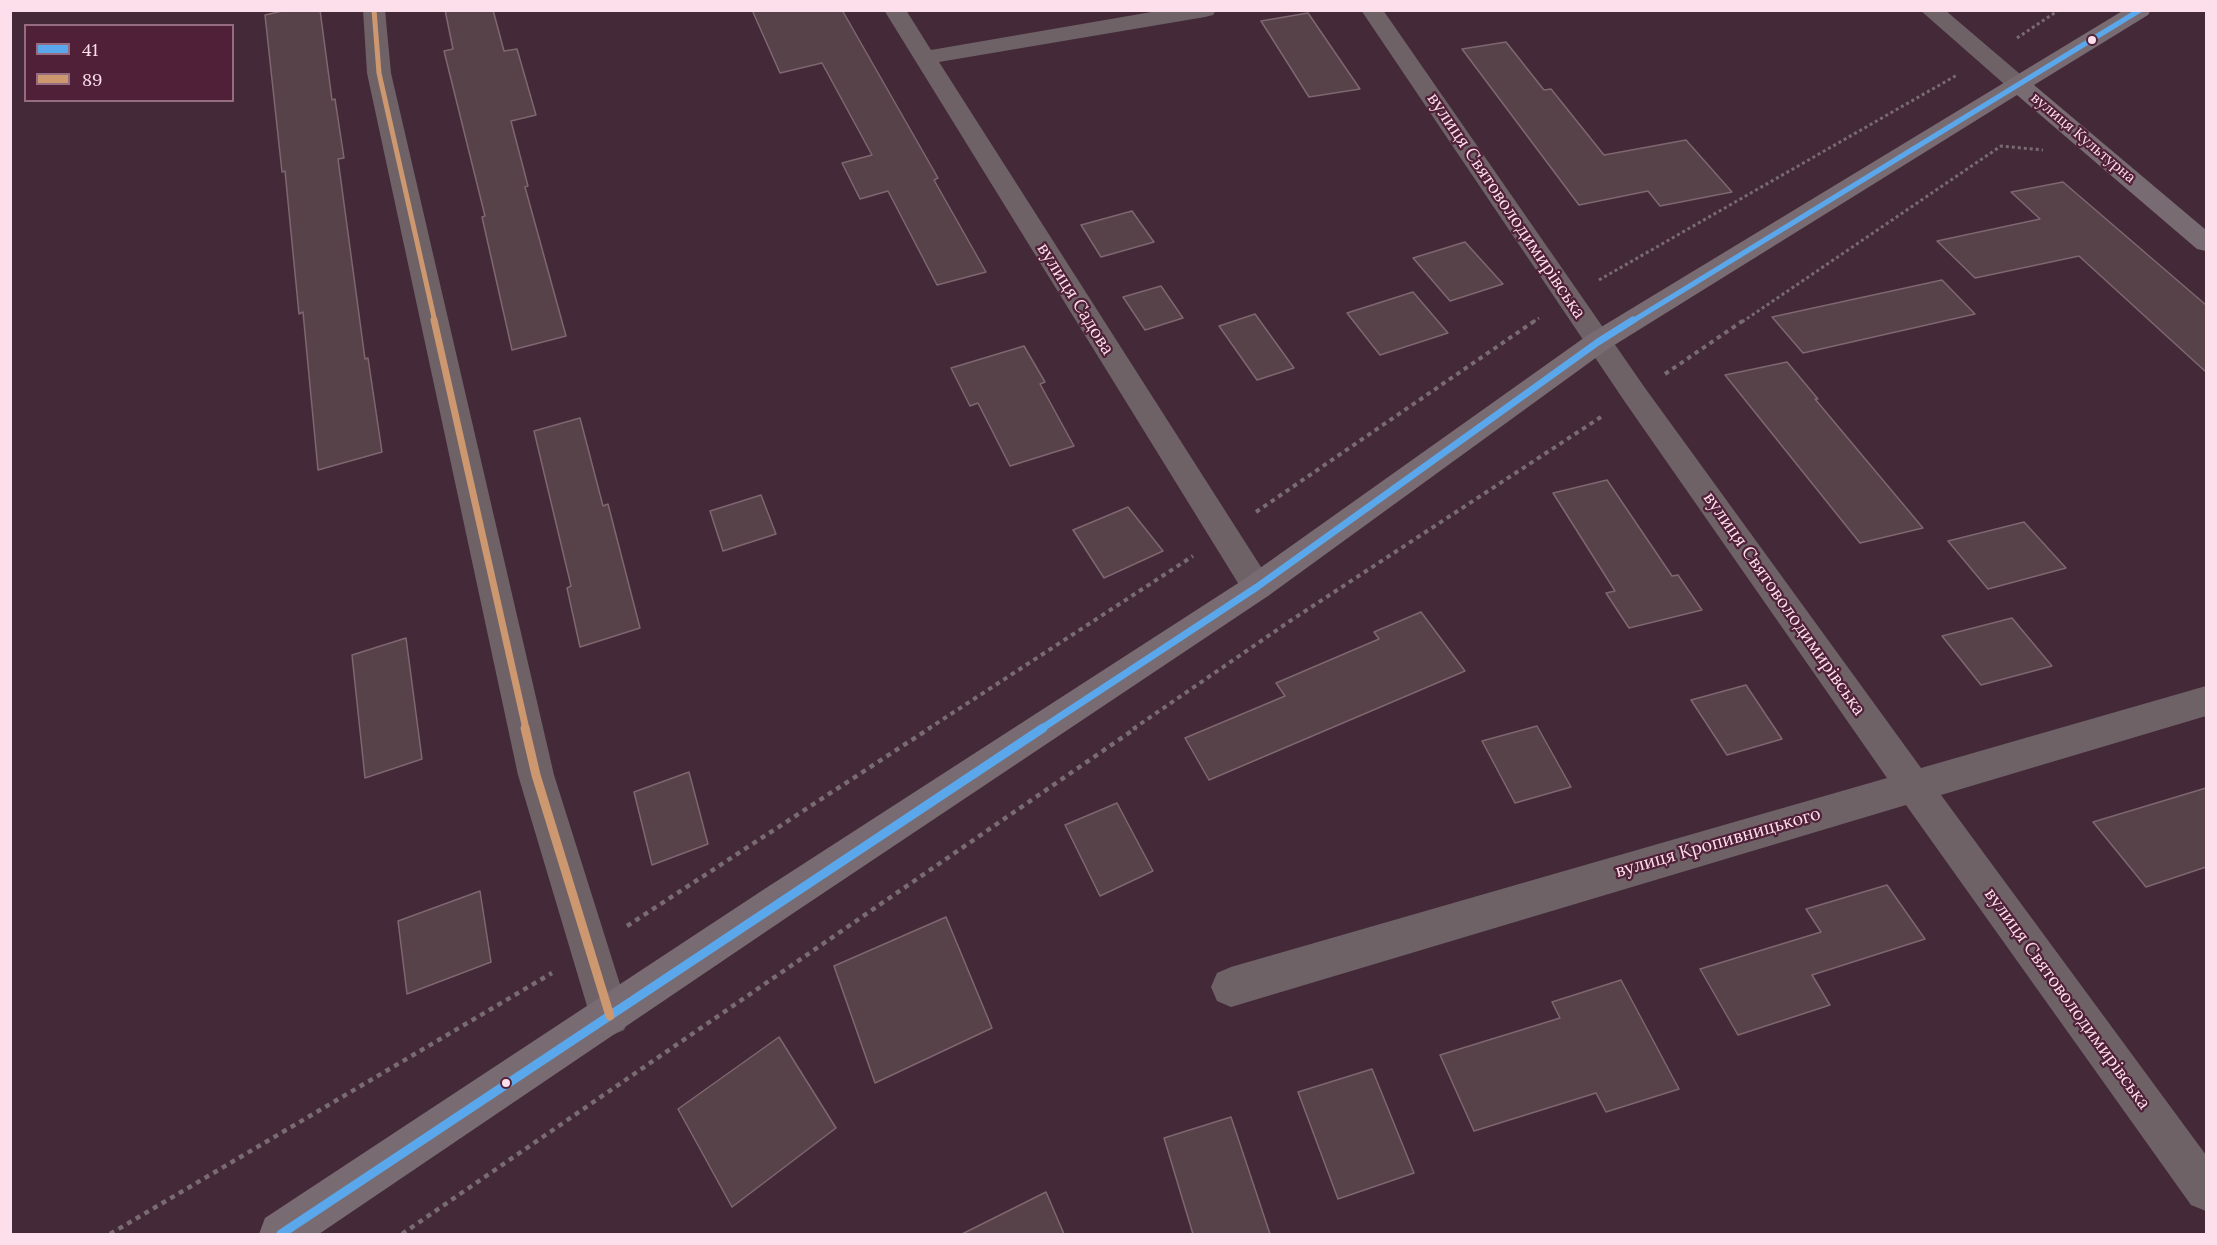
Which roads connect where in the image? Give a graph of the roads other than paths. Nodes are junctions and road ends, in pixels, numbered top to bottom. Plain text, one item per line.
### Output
1 (374, 10) edge
2 (895, 10) edge
3 (1205, 10) edge
4 (1372, 10) edge
5 (1931, 10) edge
6 (2140, 10) edge
7 (924, 58) junction
8 (2019, 85) junction
9 (2206, 243) edge
10 (1598, 342) junction
11 (1257, 586) junction
12 (2206, 701) edge
13 (1913, 786) junction
14 (1231, 987) dead end
15 (610, 1016) junction
16 (2206, 1190) edge
17 (281, 1234) edge

1 - 15 street
2 - 7 street, вулиця Садова
3 - 7 street
4 - 10 street, вулиця Святоволодимирівська
5 - 8 street, вулиця Культурна
6 - 8 main road
7 - 11 street, вулиця Садова
8 - 9 main road, вулиця Культурна
8 - 10 main road
10 - 11 main road
10 - 13 street, вулиця Святоволодимирівська
11 - 15 main road
12 - 13 street, вулиця Кропивницького
13 - 14 street, вулиця Кропивницького
13 - 16 street, вулиця Святоволодимирівська
15 - 17 main road

